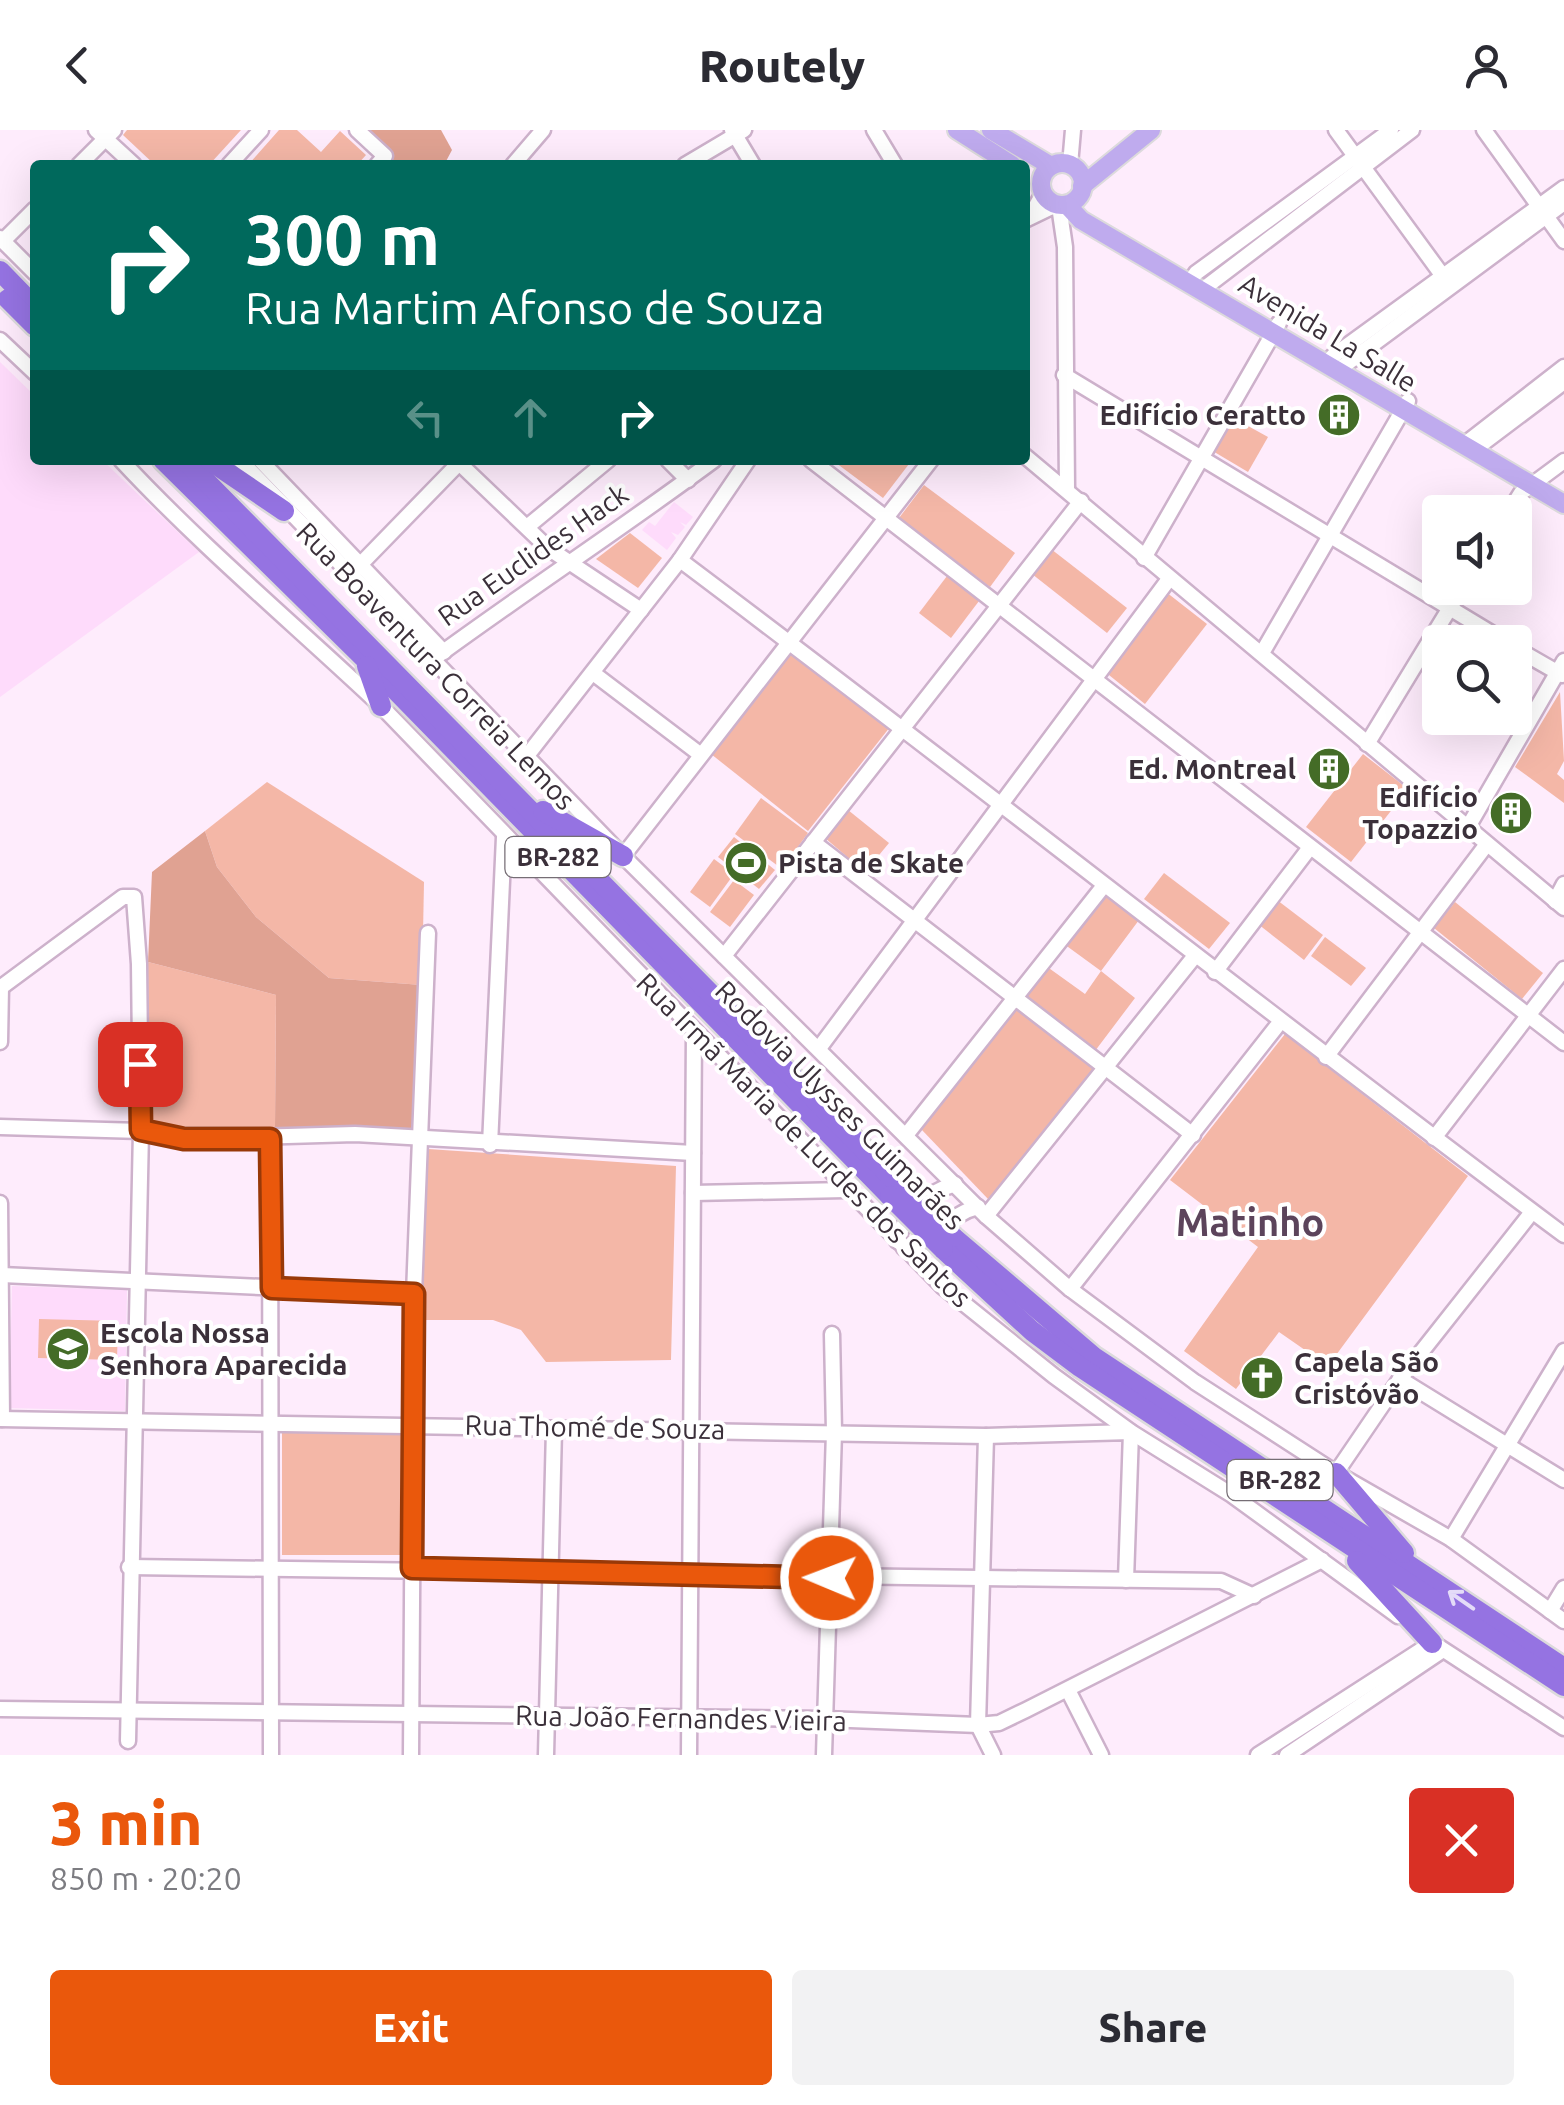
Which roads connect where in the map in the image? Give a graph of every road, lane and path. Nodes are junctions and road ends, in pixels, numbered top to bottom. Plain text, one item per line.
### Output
1 (262, 130) edge
2 (358, 130) edge
3 (544, 130) edge
4 (874, 130) edge
5 (991, 130) edge
6 (1073, 130) edge
7 (1151, 130) edge
8 (1336, 130) edge
9 (1412, 130) edge
10 (959, 131) edge
11 (737, 132) edge
12 (106, 133) edge
13 (1492, 133) edge
14 (1390, 136) edge
15 (84, 160) edge
16 (130, 160) edge
17 (233, 160) edge
18 (380, 160) edge
19 (519, 160) edge
20 (693, 160) edge
21 (751, 160) edge
22 (892, 160) edge
23 (1004, 160) edge
24 (1026, 160) edge
25 (1358, 161) junction
26 (1030, 163) edge
27 (1059, 188) edge
28 (1564, 188) edge
29 (1550, 207) edge
30 (30, 214) edge
31 (1030, 216) edge
32 (1564, 225) edge
33 (1076, 228) junction
34 (1, 239) edge
35 (1564, 241) edge
36 (30, 269) edge
37 (0, 271) edge
38 (1446, 280) junction
39 (1199, 282) junction
40 (0, 291) edge
41 (30, 302) edge
42 (30, 321) edge
43 (1276, 328) junction
44 (0, 340) edge
45 (1335, 363) junction
46 (1564, 367) edge
47 (30, 368) edge
48 (1064, 376) junction
49 (1555, 384) edge
50 (1406, 405) junction
51 (1473, 443) junction
52 (1200, 457) junction
53 (1030, 460) edge
54 (1564, 461) edge
55 (126, 465) edge
56 (168, 465) edge
57 (190, 465) edge
58 (216, 465) edge
59 (244, 465) edge
60 (264, 465) edge
61 (455, 465) edge
62 (463, 465) edge
63 (602, 465) edge
64 (673, 465) edge
65 (708, 465) edge
66 (745, 465) edge
67 (816, 465) edge
68 (927, 465) edge
69 (688, 480) junction
70 (1537, 481) junction
71 (1067, 489) junction
72 (1564, 492) edge
73 (1524, 495) edge
74 (1080, 500) junction
75 (1564, 504) edge
76 (284, 510) junction
77 (885, 520) junction
78 (528, 527) junction
79 (1330, 536) junction
80 (1144, 558) junction
81 (568, 560) junction
82 (680, 560) junction
83 (356, 569) junction
84 (1169, 579) junction
85 (1452, 605) edge
86 (996, 606) junction
87 (1450, 608) junction
88 (641, 610) junction
89 (1478, 625) edge
90 (789, 642) junction
91 (1262, 653) junction
92 (438, 656) junction
93 (1532, 657) edge
94 (365, 659) junction
95 (593, 673) junction
96 (1562, 673) edge
97 (1093, 680) junction
98 (381, 706) junction
99 (902, 728) junction
100 (1366, 744) junction
101 (702, 755) junction
102 (526, 757) junction
103 (524, 800) junction
104 (1000, 804) junction
105 (1468, 827) junction
106 (504, 836) junction
107 (813, 842) junction
108 (1487, 844) junction
109 (1308, 850) junction
110 (623, 856) junction
111 (1564, 884) edge
112 (1102, 888) junction
113 (1560, 905) edge
114 (916, 919) junction
115 (1420, 932) junction
116 (428, 933) dead end
117 (724, 956) junction
118 (1194, 956) junction
119 (1564, 969) edge
120 (1215, 972) junction
121 (1, 988) edge
122 (1016, 999) junction
123 (1528, 1015) junction
124 (1281, 1021) junction
125 (694, 1031) junction
126 (0, 1042) edge
127 (1564, 1043) edge
128 (820, 1047) junction
129 (1326, 1057) junction
130 (1102, 1067) junction
131 (0, 1127) edge
132 (141, 1130) junction
133 (908, 1134) junction
134 (1193, 1135) junction
135 (1434, 1138) junction
136 (270, 1139) junction
137 (422, 1140) junction
138 (490, 1145) junction
139 (693, 1153) junction
140 (935, 1163) junction
141 (958, 1187) junction
142 (846, 1190) junction
143 (895, 1191) junction
144 (931, 1191) junction
145 (693, 1193) junction
146 (0, 1204) edge
147 (958, 1212) junction
148 (982, 1212) junction
149 (1532, 1212) junction
150 (904, 1218) junction
151 (878, 1222) junction
152 (1564, 1235) edge
153 (940, 1243) junction
154 (901, 1244) junction
155 (921, 1266) junction
156 (2, 1275) edge
157 (139, 1280) junction
158 (272, 1288) junction
159 (1070, 1289) junction
160 (414, 1294) junction
161 (832, 1334) dead end
162 (1564, 1351) edge
163 (1400, 1379) junction
164 (1, 1420) edge
165 (131, 1421) junction
166 (271, 1422) junction
167 (413, 1423) junction
168 (692, 1429) junction
169 (554, 1430) junction
170 (834, 1432) junction
171 (1131, 1432) junction
172 (986, 1436) junction
173 (1507, 1445) junction
174 (1336, 1473) junction
175 (1564, 1480) edge
176 (1320, 1524) junction
177 (1451, 1539) junction
178 (1322, 1560) junction
179 (129, 1567) junction
180 (412, 1568) junction
181 (1418, 1570) junction
182 (550, 1571) junction
183 (273, 1572) junction
184 (689, 1575) junction
185 (982, 1576) junction
186 (831, 1578) junction
187 (1126, 1580) junction
188 (1564, 1588) edge
189 (1254, 1596) junction
190 (1550, 1611) junction
191 (1564, 1621) edge
192 (1438, 1646) junction
193 (1564, 1668) edge
194 (1564, 1686) edge
195 (1068, 1690) junction
196 (0, 1709) edge
197 (129, 1710) junction
198 (272, 1711) junction
199 (410, 1714) junction
200 (547, 1716) junction
201 (689, 1718) junction
202 (825, 1719) junction
203 (978, 1725) junction
204 (1564, 1728) edge
205 (128, 1741) dead end
206 (1292, 1746) edge
207 (270, 1755) edge
208 (411, 1755) edge
209 (546, 1755) edge
210 (688, 1755) edge
211 (824, 1755) edge
212 (993, 1755) edge
213 (1101, 1755) edge
214 (1258, 1755) edge

1 - 17 street
2 - 18 street
3 - 19 street
4 - 22 street
5 - 24 main road, Avenida La Salle
6 - 27 street
7 - 27 main road
8 - 25 street
9 - 14 street
10 - 23 main road
11 - 20 street
11 - 21 street
12 - 15 street
12 - 16 street
13 - 29 street
14 - 25 street
25 - 38 street
25 - 39 street
26 - 27 main road, Avenida La Salle
27 - 31 street
27 - 33 main road, Avenida La Salle
27 - 33 street
28 - 29 street
29 - 32 street
29 - 35 street
29 - 38 street
30 - 34 street
33 - 39 main road, Avenida La Salle
33 - 48 street
34 - 36 street
37 - 41 highway
38 - 45 street
39 - 43 main road, Avenida La Salle
40 - 42 highway
43 - 45 main road, Avenida La Salle
43 - 52 street
44 - 47 street
45 - 50 main road, Avenida La Salle
46 - 49 street
48 - 52 street
48 - 71 street
49 - 51 street
50 - 51 main road, Avenida La Salle
50 - 79 street
51 - 70 main road, Avenida La Salle
52 - 79 street
52 - 80 street
53 - 71 street
54 - 70 street
55 - 98 street, Rua Irmã Maria de Lurdes dos Santos
56 - 94 highway, Rodovia Ulysses Guimarães / BR-282
57 - 103 highway, Rodovia Ulysses Guimarães / BR-282
58 - 76 highway
59 - 76 street, Rua Boaventura Correia Lemos
60 - 83 street
61 - 83 street
62 - 78 street
63 - 78 street
64 - 69 street
65 - 69 street, Rua Euclides Hack
66 - 82 street
67 - 77 street
68 - 77 street
69 - 81 street, Rua Euclides Hack
70 - 72 main road, Avenida La Salle
70 - 73 street
70 - 75 main road, Avenida La Salle
71 - 74 street
74 - 80 street
74 - 86 street
76 - 83 street, Rua Boaventura Correia Lemos
77 - 86 street
77 - 90 street
78 - 81 street
79 - 87 street
79 - 91 street
80 - 84 street
81 - 88 street
81 - 92 street, Rua Euclides Hack
82 - 88 street
82 - 90 street
83 - 92 street, Rua Boaventura Correia Lemos
84 - 91 street
84 - 97 street
85 - 87 street
86 - 97 street
86 - 99 street
87 - 89 street
87 - 100 street
88 - 95 street
90 - 99 street
90 - 101 street
91 - 100 street
92 - 102 street, Rua Boaventura Correia Lemos
93 - 96 street
94 - 98 highway
94 - 143 highway, Rodovia Ulysses Guimarães / BR-282
95 - 101 street
95 - 102 street
96 - 105 street
97 - 104 street
97 - 109 street
98 - 106 street, Rua Irmã Maria de Lurdes dos Santos
99 - 104 street
99 - 107 street
100 - 105 street
101 - 110 street
102 - 110 street, Rua Boaventura Correia Lemos
103 - 110 highway
103 - 143 highway, Rodovia Ulysses Guimarães / BR-282
104 - 112 street
104 - 114 street
105 - 108 street
106 - 125 street, Rua Irmã Maria de Lurdes dos Santos
106 - 138 street
107 - 114 street
107 - 117 street
108 - 113 street
108 - 115 street
109 - 115 street
109 - 120 street
110 - 117 street, Rua Boaventura Correia Lemos
111 - 113 street
112 - 118 street
112 - 122 street
114 - 122 street
114 - 128 street
115 - 123 street
115 - 129 street
116 - 137 street
117 - 128 street, Rua Boaventura Correia Lemos
118 - 120 street
118 - 130 street
119 - 123 street
120 - 124 street
121 - 126 street
121 - 132 street
122 - 130 street
122 - 133 street
123 - 127 street
123 - 135 street
124 - 129 street
124 - 134 street
125 - 139 street
125 - 142 street, Rua Irmã Maria de Lurdes dos Santos
128 - 133 street, Rua Boaventura Correia Lemos
129 - 135 street
130 - 134 street
130 - 148 street
131 - 132 street
132 - 136 street
132 - 157 street
133 - 140 street, Rua Boaventura Correia Lemos
134 - 159 street
135 - 149 street
136 - 137 street
136 - 158 street
137 - 138 street
137 - 160 street
138 - 139 street
139 - 145 street
140 - 141 street, Rua Boaventura Correia Lemos
140 - 144 street
141 - 144 street
141 - 147 street
141 - 148 street, Rua Boaventura Correia Lemos
142 - 145 street
142 - 151 street, Rua Irmã Maria de Lurdes dos Santos
143 - 153 highway, Rodovia Ulysses Guimarães / BR-282, bridge
144 - 150 street
145 - 168 street
146 - 156 street
147 - 148 street
147 - 153 street
148 - 159 street, Rua Boaventura Correia Lemos
149 - 152 street
149 - 163 street
150 - 151 street
150 - 154 street
151 - 154 street, Rua Irmã Maria de Lurdes dos Santos
153 - 154 street
153 - 155 street
153 - 176 highway, Rodovia Ulysses Guimarães / BR-282
153 - 181 highway, Rodovia Ulysses Guimarães / BR-282
154 - 155 street, Rua Irmã Maria de Lurdes dos Santos
155 - 171 street, Rua Irmã Maria de Lurdes dos Santos
156 - 157 street
156 - 164 street
157 - 158 street
157 - 165 street
158 - 160 street
158 - 166 street
159 - 174 street, Rua Boaventura Correia Lemos
160 - 167 street
161 - 170 street
162 - 173 street
163 - 173 street
163 - 174 street
164 - 165 street, Rua Thomé de Souza
165 - 166 street, Rua Thomé de Souza
165 - 179 street
166 - 167 street, Rua Thomé de Souza
166 - 183 street
167 - 169 street, Rua Thomé de Souza
167 - 180 street
168 - 169 street, Rua Thomé de Souza
168 - 170 street, Rua Thomé de Souza
168 - 184 street
169 - 182 street
170 - 172 street, Rua Thomé de Souza
170 - 186 street
171 - 172 street, Rua Thomé de Souza
171 - 178 street, Rua Irmã Maria de Lurdes dos Santos
171 - 187 street
172 - 185 street
173 - 175 street
173 - 177 street
174 - 177 street, Rua Boaventura Correia Lemos
174 - 181 highway
176 - 192 highway
176 - 194 highway, Rodovia Ulysses Guimarães / BR-282
177 - 190 street, Rua Boaventura Correia Lemos
178 - 189 street, Rua João Fernandes Vieira
178 - 192 street, Rua Irmã Maria de Lurdes dos Santos
179 - 183 street
179 - 197 street
180 - 182 street
180 - 183 street
180 - 199 street
193 -> 181 highway, Rodovia Ulysses Guimarães / BR-282
182 - 184 street
182 - 200 street
183 - 198 street
184 - 186 street
184 - 201 street
185 - 186 street
185 - 187 street
185 - 203 street
186 - 202 street
187 - 189 street
188 - 190 street
189 - 195 street, Rua João Fernandes Vieira
190 - 191 street, Rua Boaventura Correia Lemos
192 - 204 street, Rua Irmã Maria de Lurdes dos Santos
192 - 206 street
195 - 203 street, Rua João Fernandes Vieira
195 - 213 street
196 - 197 street, Rua João Fernandes Vieira
197 - 198 street, Rua João Fernandes Vieira
197 - 205 street
198 - 199 street, Rua João Fernandes Vieira
198 - 207 street
199 - 200 street, Rua João Fernandes Vieira
199 - 208 street
200 - 201 street, Rua João Fernandes Vieira
200 - 209 street
201 - 202 street, Rua João Fernandes Vieira
201 - 210 street
202 - 203 street, Rua João Fernandes Vieira
202 - 211 street
203 - 212 street
206 - 214 street

